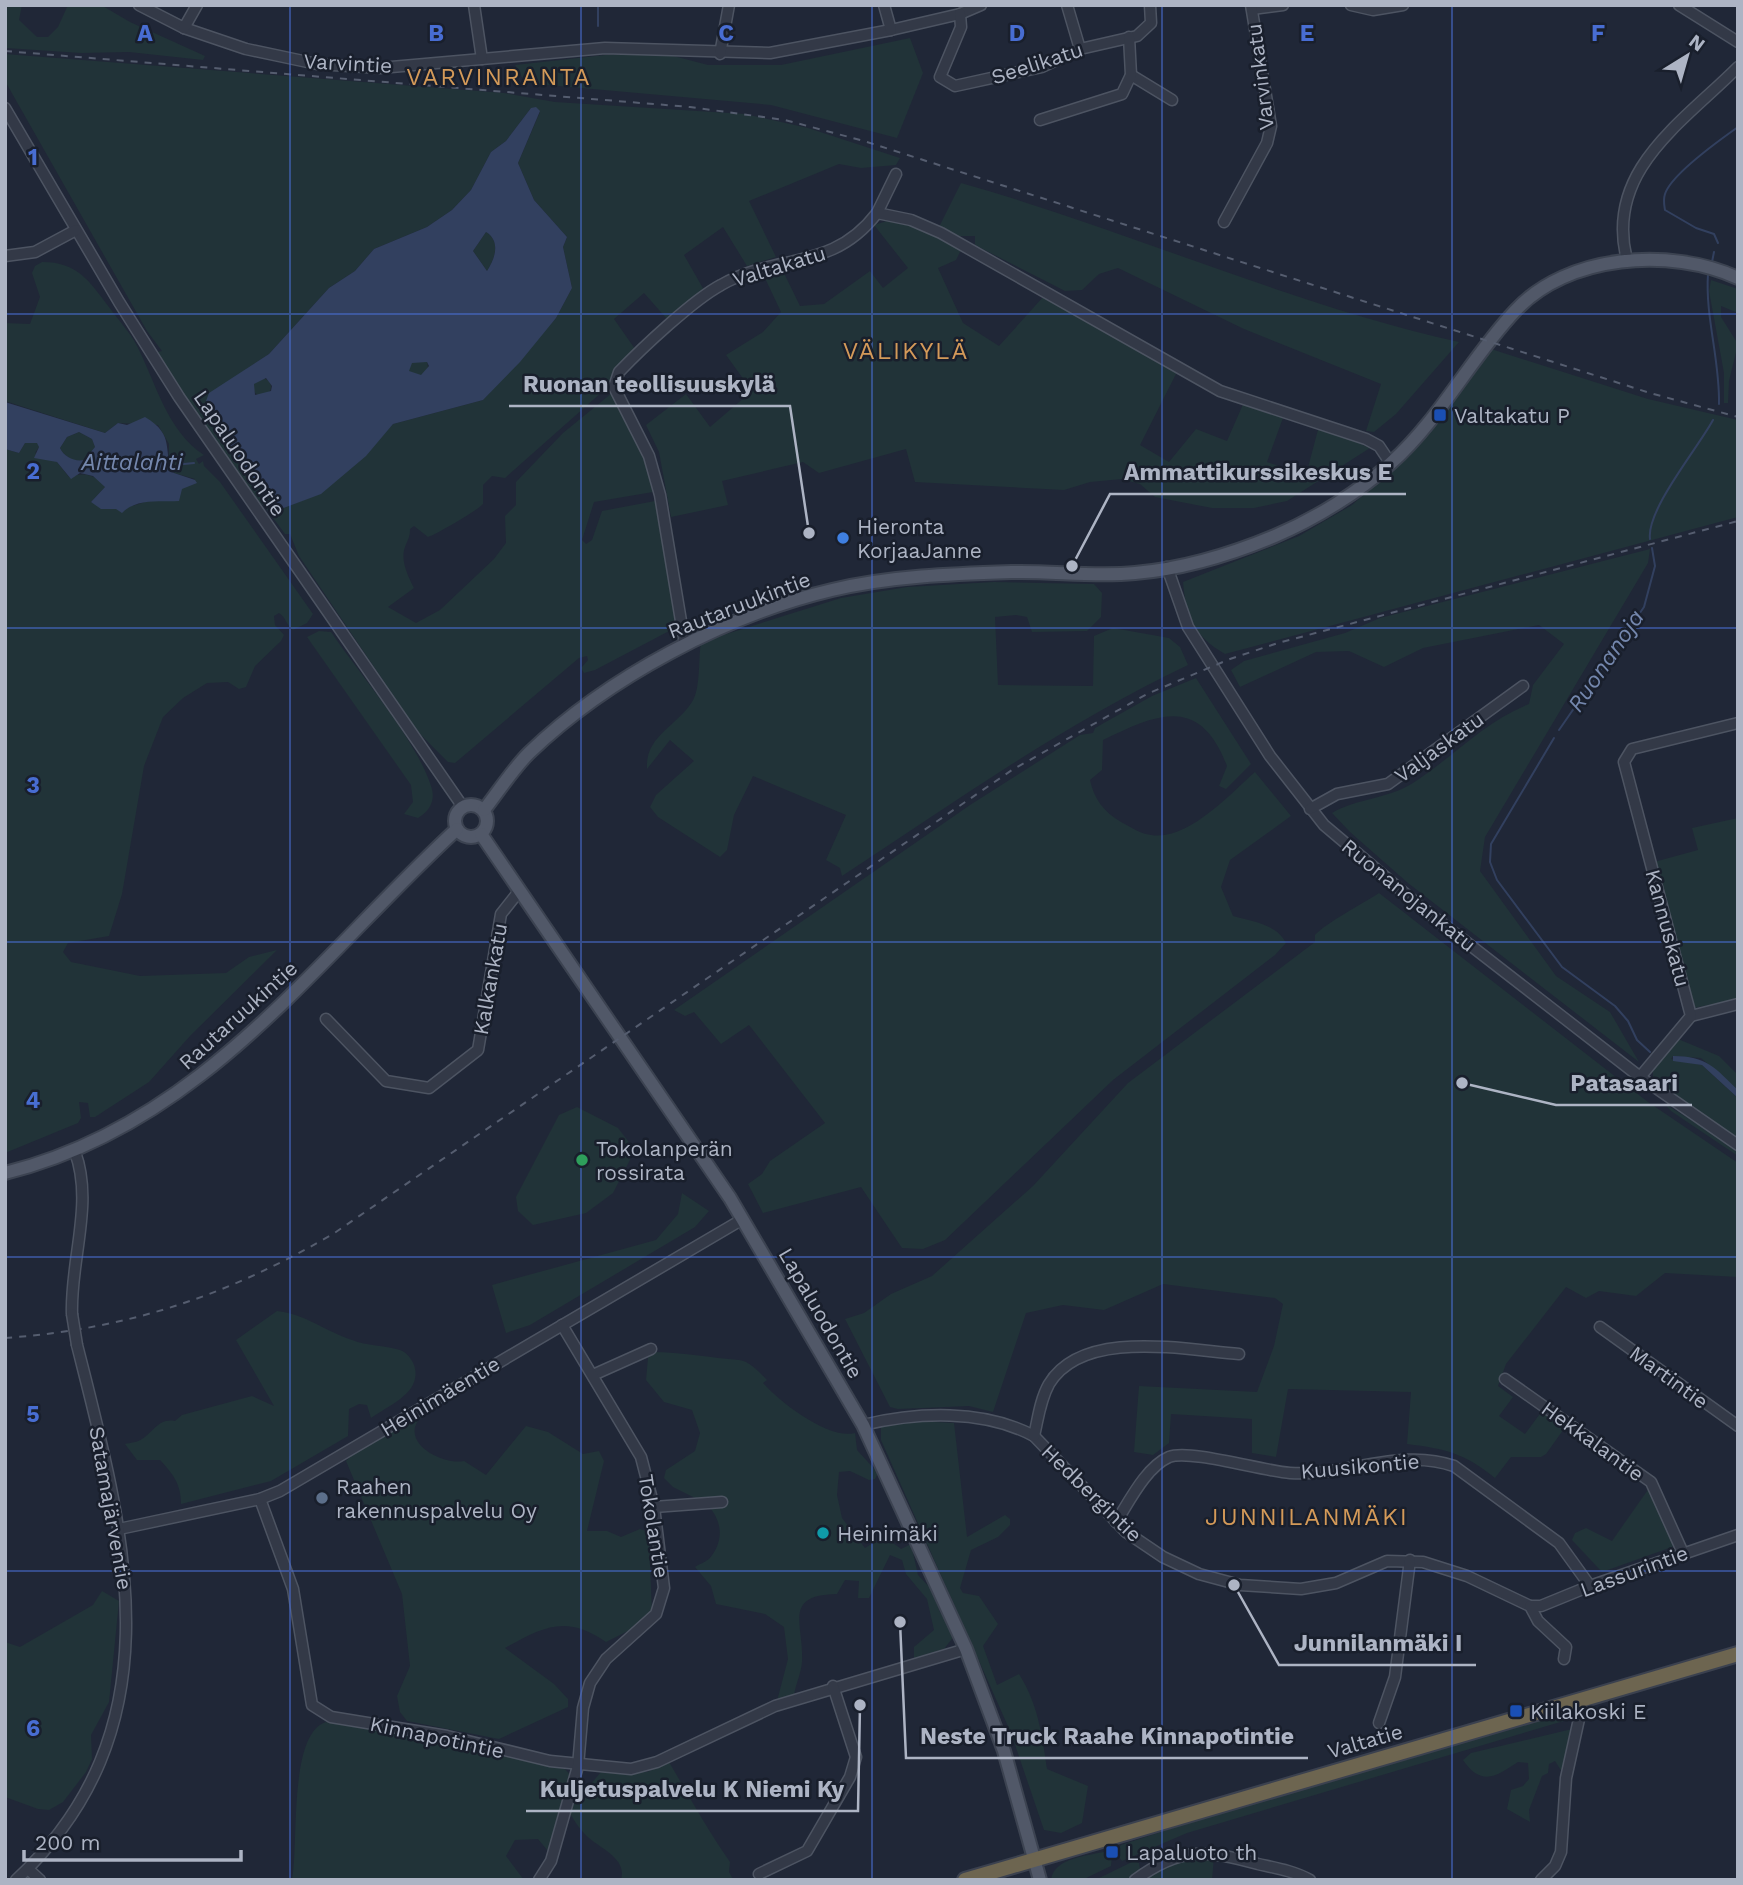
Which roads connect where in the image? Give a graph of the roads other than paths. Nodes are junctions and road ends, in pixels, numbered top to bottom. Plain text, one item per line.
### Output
1 (139, 5) edge
2 (197, 5) edge
3 (474, 5) edge
4 (729, 5) edge
5 (884, 5) edge
6 (981, 5) edge
7 (1067, 5) edge
8 (1150, 5) edge
9 (1283, 5) edge
10 (1351, 5) edge
11 (1403, 5) edge
12 (1679, 5) edge
13 (1252, 7) edge
14 (960, 14) junction
15 (184, 28) junction
16 (891, 30) junction
17 (1129, 37) junction
18 (1738, 42) edge
19 (1080, 49) junction
20 (720, 54) junction
21 (482, 58) junction
22 (1738, 67) edge
23 (1131, 75) junction
24 (1172, 100) dead end
25 (5, 108) edge
26 (1040, 120) dead end
27 (897, 174) dead end
28 (877, 213) junction
29 (1224, 222) dead end
30 (76, 230) junction
31 (5, 256) edge
32 (1627, 260) junction
33 (1738, 278) edge
34 (1391, 464) junction
35 (1167, 567) junction
36 (685, 645) junction
37 (1523, 686) dead end
38 (1738, 723) edge
39 (463, 807) junction
40 (1310, 809) junction
41 (484, 810) junction
42 (457, 829) junction
43 (481, 834) junction
44 (520, 890) junction
45 (1738, 1004) edge
46 (1691, 1016) junction
47 (326, 1019) dead end
48 (1640, 1077) junction
49 (1738, 1145) edge
50 (75, 1152) junction
51 (5, 1173) edge
52 (743, 1219) junction
53 (562, 1325) junction
54 (1600, 1327) dead end
55 (651, 1349) dead end
56 (1239, 1354) dead end
57 (593, 1375) junction
58 (1505, 1379) dead end
59 (863, 1425) junction
60 (1738, 1426) edge
61 (1034, 1437) junction
62 (260, 1499) junction
63 (722, 1502) dead end
64 (654, 1507) junction
65 (1116, 1522) junction
66 (119, 1529) junction
67 (1738, 1535) edge
68 (1684, 1553) junction
69 (1410, 1560) junction
70 (1590, 1586) junction
71 (1530, 1606) junction
72 (966, 1649) junction
73 (1738, 1654) edge
74 (1564, 1660) dead end
75 (833, 1686) junction
76 (1578, 1700) junction
77 (1379, 1723) dead end
78 (578, 1766) junction
79 (1035, 1859) junction
80 (28, 1869) junction
81 (759, 1874) dead end
82 (16, 1880) edge
83 (40, 1880) edge
84 (539, 1880) edge
85 (965, 1880) edge
86 (1040, 1880) edge
87 (1135, 1880) edge
88 (1310, 1880) edge
89 (1542, 1880) edge

1 - 15 street, Varvintie
2 - 15 street
3 - 21 street
4 - 20 street
5 - 16 street
6 - 14 street, Varvintie
7 - 19 street
8 - 17 street
9 - 13 street
10 - 11 street
12 - 18 street
13 - 29 street, Varvinkatu
14 - 16 street, Varvintie
14 - 19 street, Seelikatu
15 - 21 street, Varvintie
16 - 20 street, Varvintie
17 - 19 street, Seelikatu
17 - 23 street
20 - 21 street, Varvintie
22 - 32 street
23 - 24 street
23 - 26 street
25 - 30 street, Lapaluodontie
27 - 28 street, Valtakatu
28 - 34 street
28 - 36 street, Valtakatu
30 - 31 street
30 - 39 street, Lapaluodontie
32 - 33 main road, Rautaruukintie
32 - 34 main road, Rautaruukintie
34 - 35 main road, Rautaruukintie
35 - 36 main road, Rautaruukintie
35 - 40 street, Ruonanojankatu
36 - 41 main road, Rautaruukintie
37 - 40 street, Valjaskatu
38 - 46 street, Kannuskatu
39 - 41 main road
39 - 42 main road
40 - 48 street, Ruonanojankatu
41 - 43 main road
42 - 43 main road
42 - 50 main road, Rautaruukintie
43 - 44 main road, Lapaluodontie
44 - 47 street, Kalkankatu
44 - 52 main road, Lapaluodontie
45 - 46 street
46 - 48 street, Kannuskatu
48 - 49 street, Ruonanojankatu
50 - 51 main road, Rautaruukintie
50 - 66 street, Satamajärventie, bridge
52 - 53 street, Heinimäentie
52 - 59 main road, Lapaluodontie
53 - 57 street, Tokolantie
53 - 62 street, Heinimäentie
54 - 60 street, Martintie
55 - 57 street
56 - 61 street
57 - 64 street, Tokolantie
58 - 68 street, Hekkalantie
59 - 61 street, Hedbergintie
59 - 72 main road, Lapaluodontie
61 - 65 street, Hedbergintie
62 - 66 street, Heinimäentie
62 - 78 street, Kinnapotintie
63 - 64 street
64 - 78 street, Tokolantie
65 - 69 street, Hedbergintie
65 - 70 street, Kuusikontie
66 - 80 street, Satamajärventie
67 - 68 street, Lassurintie
68 - 70 street, Lassurintie
69 - 71 street, Hedbergintie
69 - 77 street
70 - 71 street, Lassurintie
71 - 74 street, Hedbergintie
72 - 75 street, Kinnapotintie
72 - 79 main road, Lapaluodontie
73 - 76 highway, Valtatie
75 - 78 street, Kinnapotintie
75 - 81 street
76 - 79 highway, Valtatie
76 - 89 street
78 - 84 street, Tokolantie
79 - 85 highway, Valtatie
79 - 86 main road, Lapaluodontie
80 - 82 street, Satamajärventie
80 - 83 street
87 - 88 street

